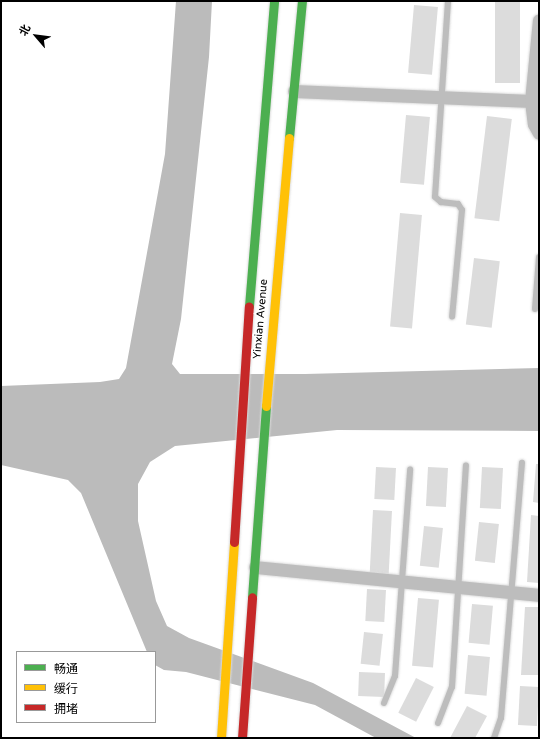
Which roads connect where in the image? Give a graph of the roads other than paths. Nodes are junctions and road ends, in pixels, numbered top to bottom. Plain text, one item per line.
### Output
1 (274, 1) edge
2 (302, 1) edge
3 (448, 1) edge
4 (539, 20) edge
5 (294, 91) junction
6 (442, 98) junction
7 (531, 101) junction
8 (539, 133) edge
9 (539, 258) edge
10 (535, 309) dead end
11 (452, 316) dead end
12 (522, 463) dead end
13 (466, 465) dead end
14 (410, 470) dead end
15 (255, 567) junction
16 (402, 581) junction
17 (460, 587) junction
18 (510, 592) junction
19 (539, 595) edge
20 (384, 703) dead end
21 (438, 723) dead end
22 (221, 738) edge
23 (242, 738) edge
24 (494, 738) edge

1 - 22 main road, Yinxian Avenue
2 - 5 main road, Yinxian Avenue
3 - 6 lane
4 - 7 street
5 - 6 street
5 - 15 main road, Yinxian Avenue
6 - 7 street
6 - 11 lane
7 - 8 street
9 - 10 lane
12 - 18 lane
13 - 17 lane
14 - 16 lane
15 - 16 street
15 - 23 main road, Yinxian Avenue
16 - 17 street
16 - 20 lane
17 - 18 street
17 - 21 lane
18 - 19 street
18 - 24 lane

